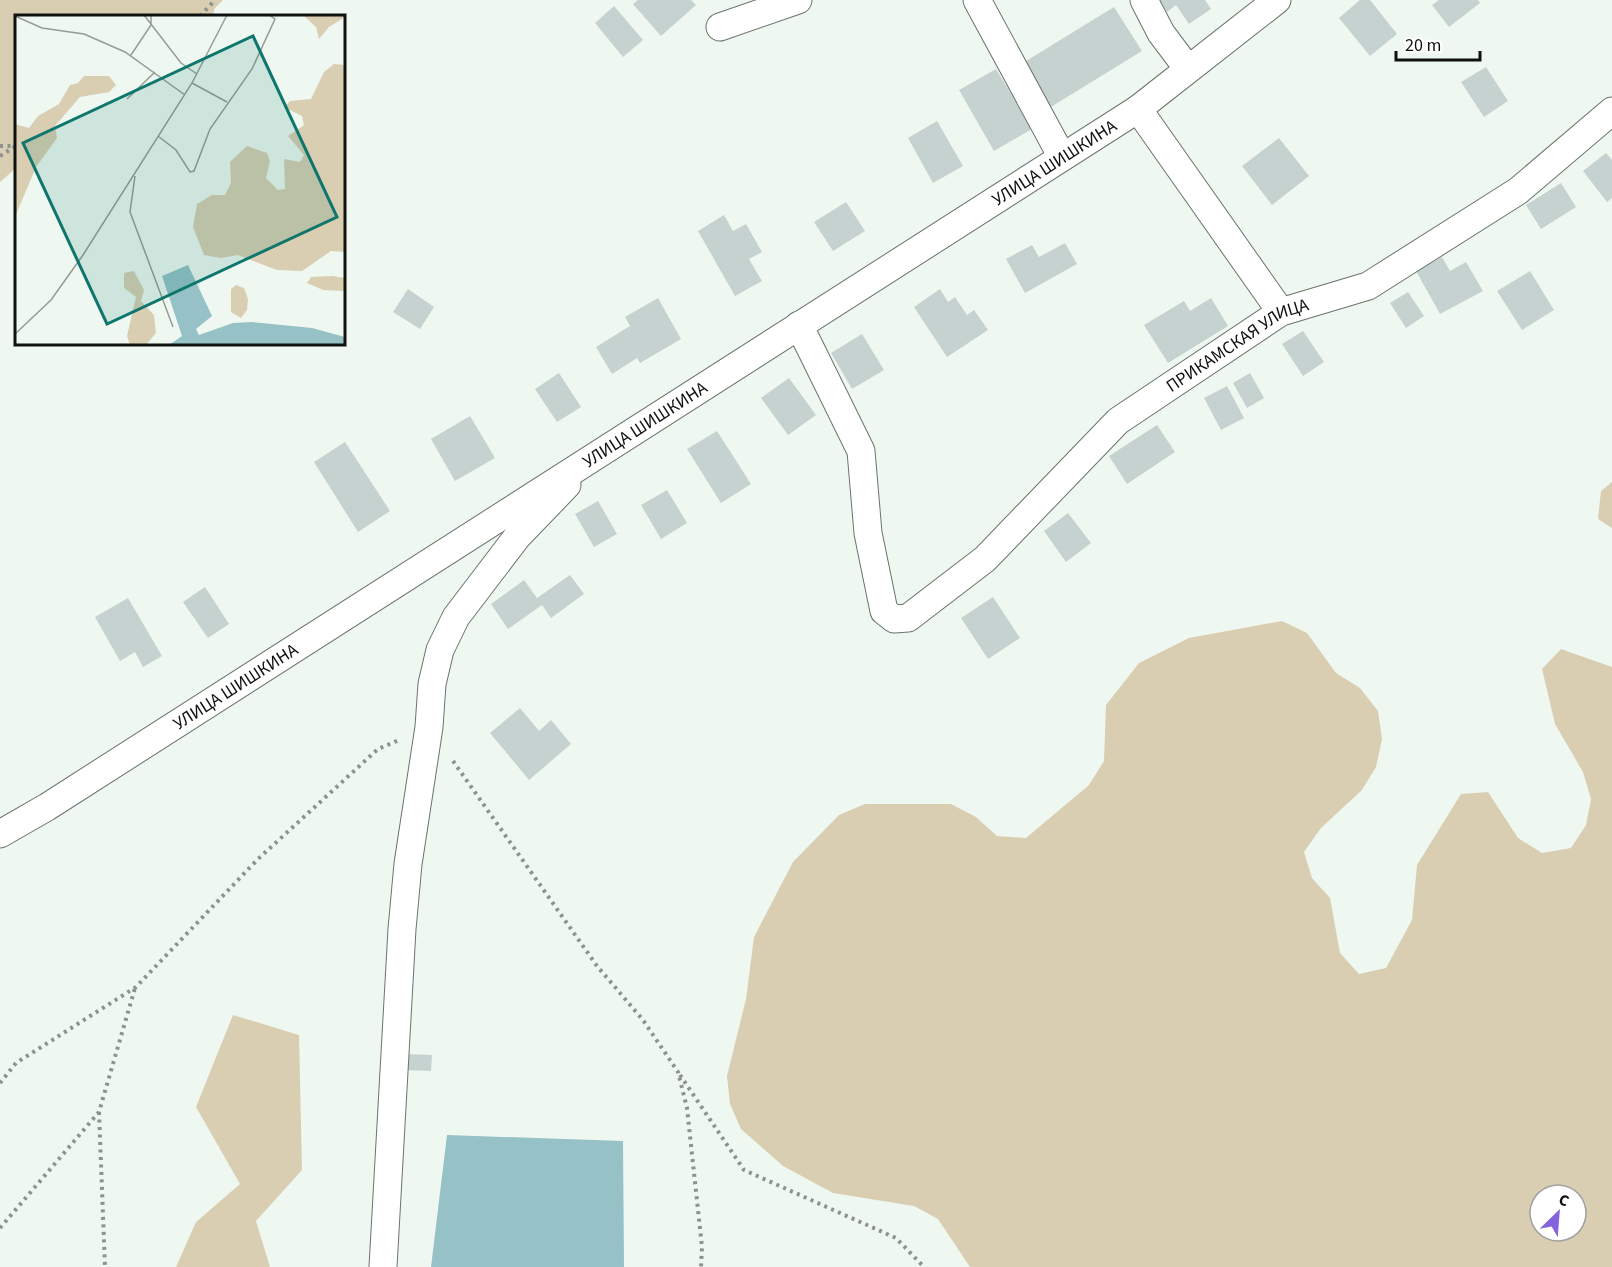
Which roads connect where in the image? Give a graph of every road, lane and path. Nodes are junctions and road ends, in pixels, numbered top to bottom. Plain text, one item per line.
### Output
1 (215, 0) edge
2 (798, 0) edge
3 (977, 0) edge
4 (1144, 0) edge
5 (1277, 0) edge
6 (201, 15) edge
7 (720, 27) dead end
8 (1188, 69) junction
9 (1138, 109) junction
10 (1612, 111) edge
11 (15, 145) edge
12 (0, 146) edge
13 (15, 146) edge
14 (0, 156) edge
15 (1062, 157) junction
16 (1281, 312) junction
17 (799, 325) junction
18 (597, 453) junction
19 (429, 728) junction
20 (0, 834) edge
21 (136, 987) junction
22 (678, 1072) junction
23 (0, 1083) edge
24 (99, 1112) junction
25 (0, 1228) edge
26 (105, 1267) edge
27 (383, 1267) edge
28 (701, 1267) edge
29 (924, 1267) edge

1 - 6 path
2 - 7 street
3 - 15 street
4 - 8 street
5 - 8 street, УЛИЦА ШИШКИНА
8 - 9 street, УЛИЦА ШИШКИНА
9 - 15 street, УЛИЦА ШИШКИНА
9 - 16 street
10 - 16 street, ПРИКАМСКАЯ УЛИЦА
11 - 12 path
13 - 14 path
15 - 17 street, УЛИЦА ШИШКИНА
16 - 17 street, ПРИКАМСКАЯ УЛИЦА
17 - 18 street, УЛИЦА ШИШКИНА
18 - 19 street
18 - 20 street, УЛИЦА ШИШКИНА
19 - 21 path
19 - 22 path
19 - 27 street
21 - 23 path
21 - 24 path
22 - 28 path
22 - 29 path
24 - 25 path
24 - 26 path

